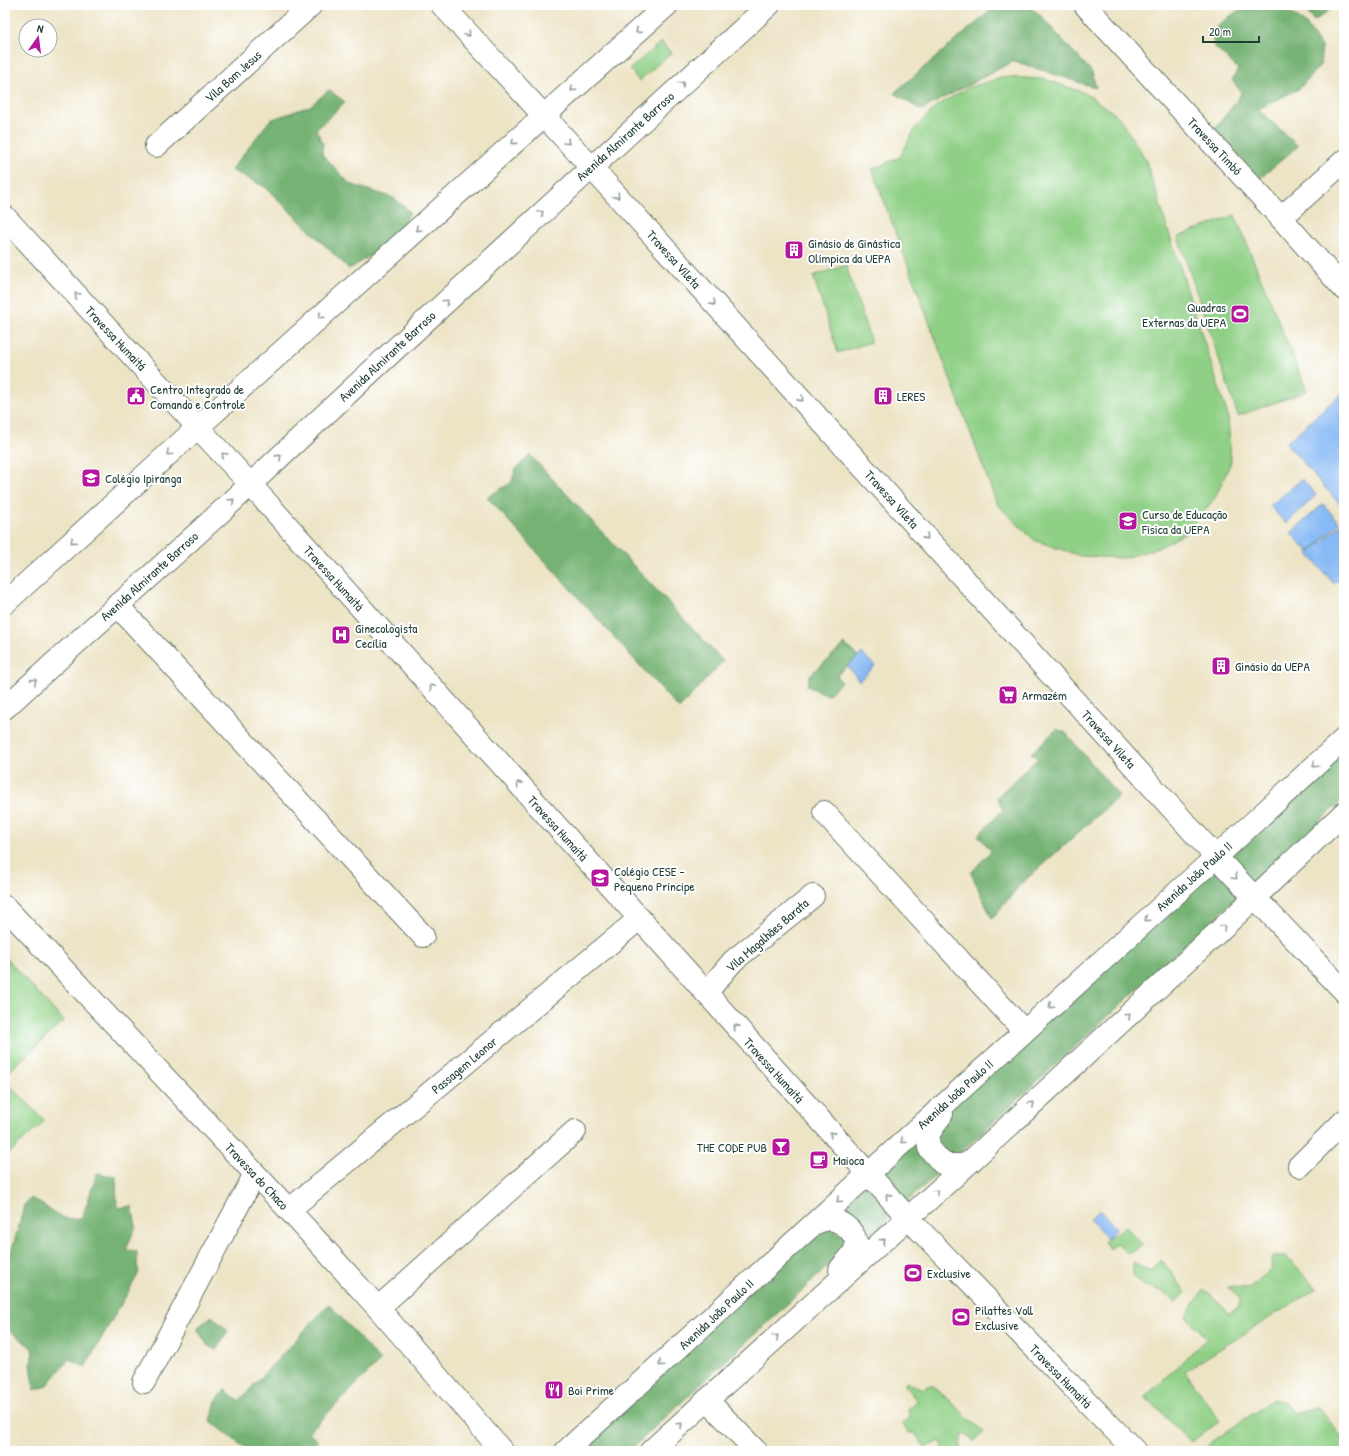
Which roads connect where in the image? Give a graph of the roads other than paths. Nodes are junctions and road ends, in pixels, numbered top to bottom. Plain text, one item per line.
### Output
1 (311, 5) edge
2 (442, 5) edge
3 (667, 5) edge
4 (769, 5) edge
5 (1085, 5) edge
6 (543, 116) junction
7 (156, 146) dead end
8 (1344, 161) edge
9 (591, 167) junction
10 (5, 217) edge
11 (1281, 218) junction
12 (1344, 289) edge
13 (198, 427) junction
14 (250, 484) junction
15 (5, 603) edge
16 (117, 605) junction
17 (5, 708) edge
18 (1344, 739) edge
19 (824, 812) dead end
20 (1344, 812) edge
21 (1216, 857) junction
22 (813, 896) dead end
23 (1254, 897) junction
24 (5, 906) edge
25 (639, 919) junction
26 (423, 936) dead end
27 (1344, 991) edge
28 (706, 993) junction
29 (1024, 1031) junction
30 (956, 1093) junction
31 (1344, 1121) edge
32 (575, 1131) dead end
33 (972, 1160) junction
34 (1299, 1166) dead end
35 (255, 1174) junction
36 (868, 1174) junction
37 (289, 1210) junction
38 (908, 1218) junction
39 (810, 1227) junction
40 (829, 1290) junction
41 (378, 1308) junction
42 (144, 1382) dead end
43 (707, 1400) junction
44 (502, 1451) edge
45 (566, 1451) edge
46 (651, 1451) edge
47 (756, 1451) edge
48 (1134, 1451) edge

1 - 7 main road, Vila Bom Jesus
2 -> 6 main road, Travessa Vileta
3 -> 6 main road
9 -> 4 main road, Avenida Almirante Barroso
5 - 11 main road, Travessa Timbó
6 -> 9 main road, Travessa Vileta
6 -> 13 main road
8 - 11 main road
14 -> 9 main road, Avenida Almirante Barroso
9 -> 21 main road, Travessa Vileta
13 -> 10 main road, Travessa Humaitá
11 - 12 main road, Travessa Timbó
14 -> 13 main road, Travessa Humaitá
13 -> 15 main road
16 -> 14 main road, Avenida Almirante Barroso
25 -> 14 main road, Travessa Humaitá
17 -> 16 main road, Avenida Almirante Barroso
16 - 26 main road
18 -> 21 main road, Avenida João Paulo II
19 - 29 main road
20 - 23 main road
21 -> 23 main road, Travessa Vileta
21 -> 29 main road, Avenida João Paulo II
22 - 28 main road, Vila Magalhães Barata
23 - 27 main road, Travessa Vileta
33 -> 23 main road
24 - 35 main road, Travessa do Chaco
25 - 28 main road, Travessa Humaitá
25 - 37 main road, Passagem Leonor
36 -> 28 main road, Travessa Humaitá
29 - 30 main road, Avenida João Paulo II
30 - 33 main road
30 -> 36 main road, Avenida João Paulo II
31 - 34 main road
32 - 41 main road
38 -> 33 main road
35 - 37 main road, Travessa do Chaco
35 - 42 main road
38 -> 36 main road, Travessa Humaitá
36 -> 39 main road, Avenida João Paulo II
37 - 41 main road, Travessa do Chaco
40 -> 38 main road
38 - 48 main road, Travessa Humaitá
39 - 40 main road
39 -> 45 main road, Avenida João Paulo II
43 -> 40 main road
41 - 44 main road, Travessa do Chaco
46 -> 43 main road
43 - 47 main road

